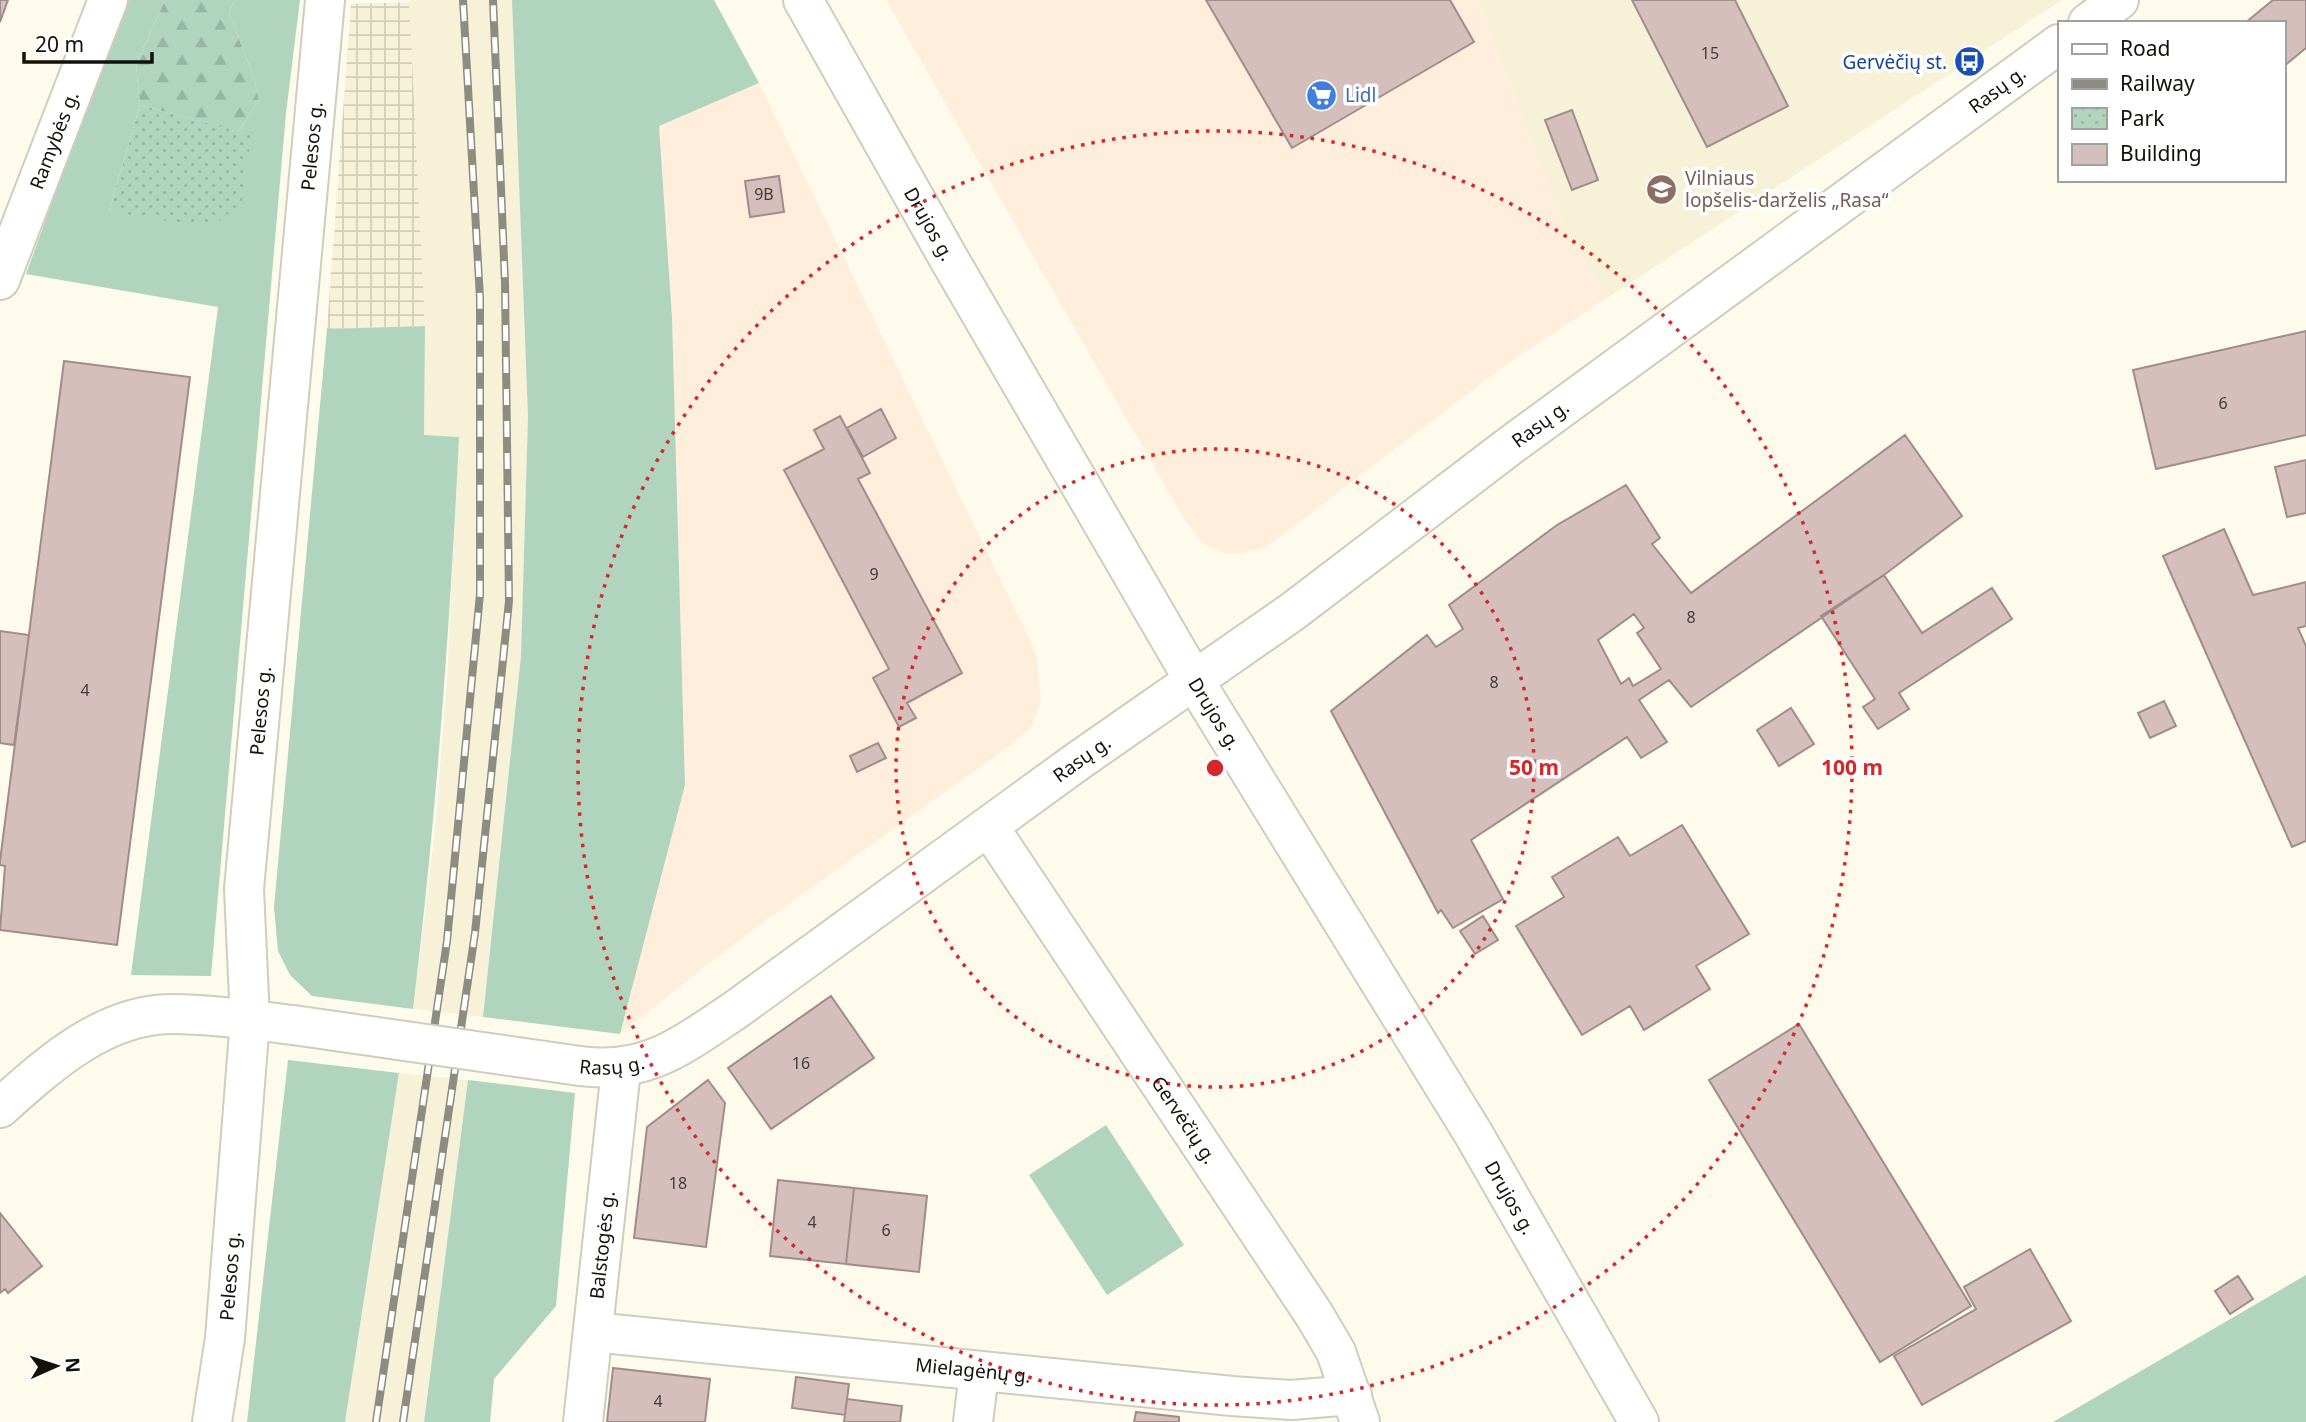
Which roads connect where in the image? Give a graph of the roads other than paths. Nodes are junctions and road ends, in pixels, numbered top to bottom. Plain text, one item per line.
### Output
1 (108, 0) edge
2 (325, 0) edge
3 (803, 0) edge
4 (2119, 0) edge
5 (2091, 21) edge
6 (2058, 45) edge
7 (0, 280) edge
8 (1195, 682) junction
9 (989, 827) junction
10 (250, 1020) junction
11 (621, 1069) junction
12 (0, 1108) edge
13 (593, 1332) junction
14 (979, 1373) junction
15 (1356, 1408) edge
16 (212, 1422) edge
17 (583, 1422) edge
18 (973, 1422) edge
19 (1639, 1422) edge

1 - 7 main road, Ramybės g.
2 - 10 main road, Pelesos g.
3 - 8 main road, Drujos g.
4 - 5 main road
6 - 8 main road, Rasų g.
8 - 9 main road, Rasų g.
8 - 19 main road, Drujos g.
9 - 11 main road, Rasų g.
9 - 15 main road, Gervėčių g.
10 - 11 main road, Rasų g., bridge
10 - 12 main road, Rasų g.
10 - 16 main road, Pelesos g.
11 - 13 main road, Balstogės g.
13 - 14 main road, Mielagėnų g.
13 - 17 main road, Balstogės g.
14 - 15 main road, Mielagėnų g.
14 - 18 main road

